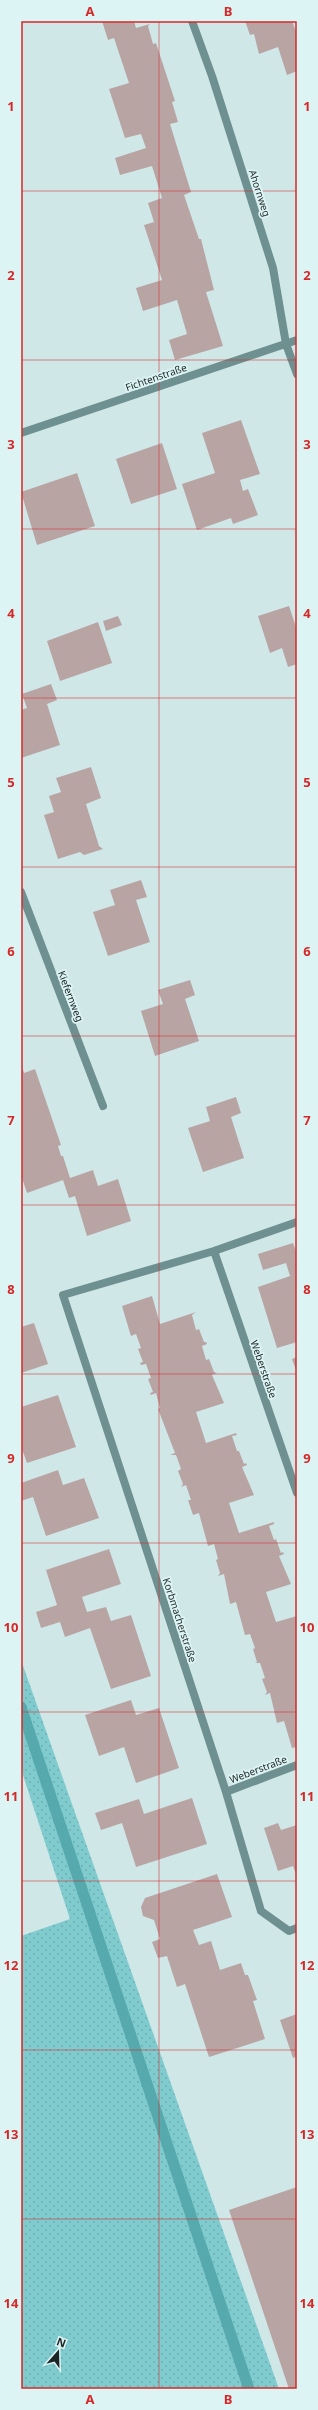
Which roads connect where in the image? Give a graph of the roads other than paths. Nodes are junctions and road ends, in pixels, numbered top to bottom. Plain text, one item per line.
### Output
1 (192, 21) edge
2 (297, 340) edge
3 (286, 344) junction
4 (297, 374) edge
5 (21, 433) edge
6 (21, 892) edge
7 (103, 1106) dead end
8 (297, 1222) edge
9 (214, 1251) junction
10 (297, 1493) edge
11 (297, 1765) edge
12 (226, 1792) junction
13 (297, 1928) edge

1 - 3 street, Ahornweg
2 - 3 street, Fichtenstraße
3 - 4 street, Ahornweg
3 - 5 street, Fichtenstraße
6 - 7 street, Kiefernweg
8 - 9 street
9 - 10 street, Weberstraße
9 - 12 street, Korbmacherstraße
11 - 12 street, Weberstraße
12 - 13 street, Korbmacherstraße

